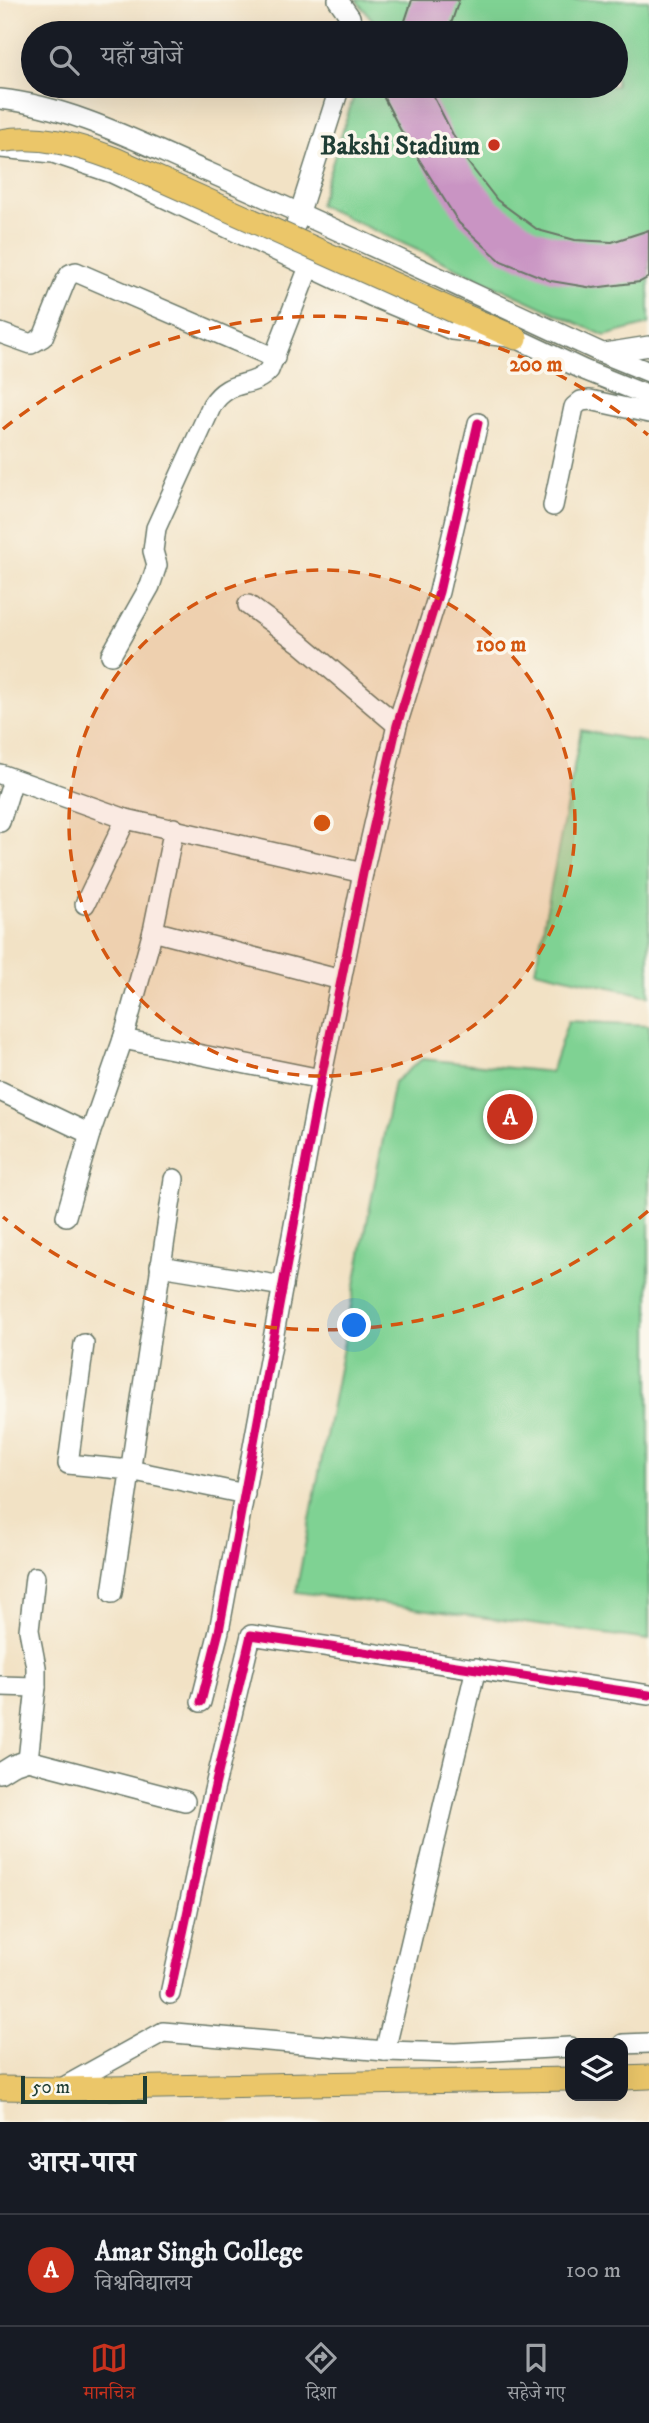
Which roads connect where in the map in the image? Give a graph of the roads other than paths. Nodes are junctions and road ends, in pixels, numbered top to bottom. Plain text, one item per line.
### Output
1 (338, 0) edge
2 (351, 21) edge
3 (336, 98) edge
4 (0, 99) edge
5 (0, 141) edge
6 (0, 148) edge
7 (300, 212) junction
8 (285, 254) junction
9 (309, 267) junction
10 (0, 333) edge
11 (516, 338) junction
12 (649, 346) edge
13 (602, 353) junction
14 (275, 358) junction
15 (649, 372) edge
16 (649, 396) edge
17 (649, 413) edge
18 (478, 423) dead end
19 (553, 506) dead end
20 (248, 605) dead end
21 (111, 655) dead end
22 (397, 725) junction
23 (7, 777) edge
24 (125, 819) junction
25 (0, 822) edge
26 (174, 828) junction
27 (363, 873) junction
28 (85, 904) dead end
29 (153, 931) junction
30 (341, 981) junction
31 (123, 1039) junction
32 (321, 1079) junction
33 (0, 1091) edge
34 (90, 1134) junction
35 (174, 1180) dead end
36 (66, 1216) dead end
37 (160, 1266) junction
38 (283, 1286) junction
39 (84, 1344) dead end
40 (130, 1470) junction
41 (244, 1494) junction
42 (35, 1577) dead end
43 (112, 1593) dead end
44 (476, 1668) junction
45 (0, 1686) edge
46 (36, 1687) junction
47 (649, 1695) edge
48 (201, 1703) dead end
49 (28, 1760) junction
50 (0, 1773) edge
51 (185, 1801) dead end
52 (170, 1994) dead end
53 (649, 2043) edge
54 (628, 2045) edge
55 (565, 2047) edge
56 (385, 2051) junction
57 (649, 2077) edge
58 (628, 2078) edge
59 (565, 2079) edge
60 (0, 2088) edge
61 (60, 2089) junction

1 - 2 street
3 - 7 street
4 - 7 street
5 - 11 main road, bridge
6 - 8 street
7 - 8 street
7 - 13 street
8 - 9 street
9 - 11 street
9 - 14 street
10 - 14 street
11 - 16 street
12 - 13 street
13 - 15 street
14 - 21 street
17 - 19 street
18 - 22 street
20 - 22 street
22 - 27 street
23 - 24 street
23 - 25 street
24 - 26 street
24 - 28 street
26 - 27 street
26 - 29 street
27 - 30 street
29 - 30 street
29 - 31 street
30 - 32 street
31 - 32 street
31 - 34 street
32 - 38 street
33 - 34 street
34 - 36 street
35 - 37 street
37 - 38 street
37 - 40 street
38 - 41 street
39 - 40 street
40 - 41 street
40 - 43 street
41 - 48 street
42 - 46 street
44 - 47 street
44 - 52 street
44 - 56 street
45 - 46 street
46 - 49 street
49 - 50 street
49 - 51 street
53 - 54 street
55 - 56 street
56 - 61 street
57 - 58 main road
59 - 61 main road
60 - 61 main road

